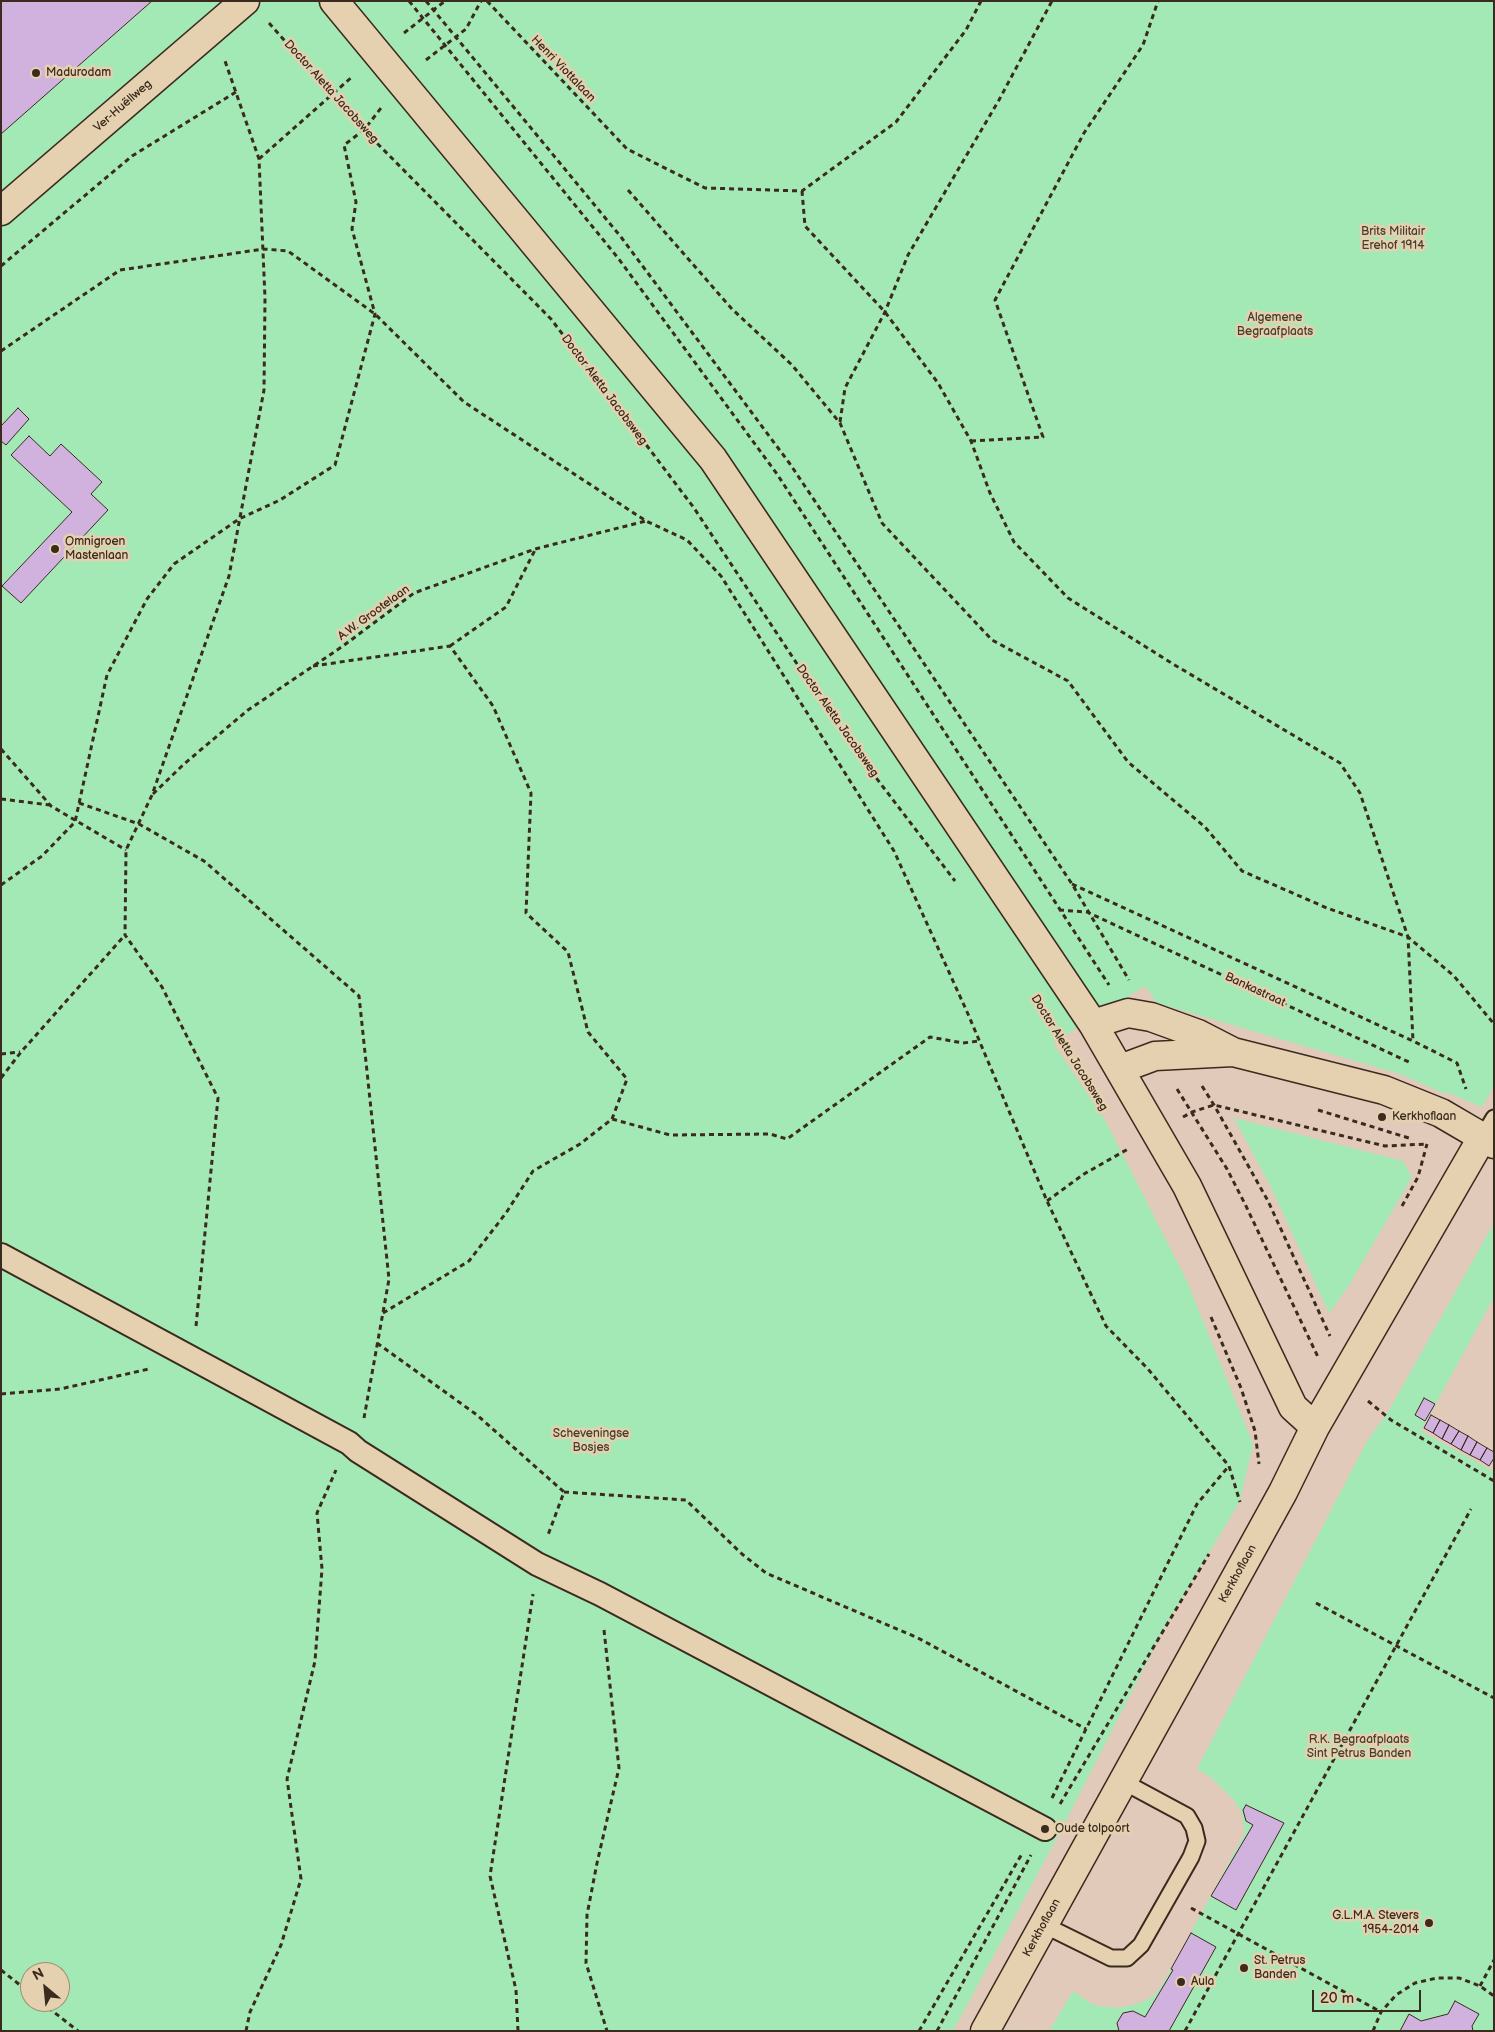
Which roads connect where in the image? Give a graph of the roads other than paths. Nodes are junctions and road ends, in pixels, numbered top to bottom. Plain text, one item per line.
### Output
1 (245, 1) edge
2 (334, 1) edge
3 (3, 206) edge
4 (1093, 1024) junction
5 (1233, 1052) junction
6 (1120, 1069) junction
7 (1490, 1134) edge
8 (1, 1255) edge
9 (1315, 1427) junction
10 (1122, 1781) junction
11 (1042, 1827) road end
12 (1044, 1925) junction
13 (985, 2031) edge

1 - 3 street, Ver-Huëllweg
2 - 4 street
4 - 5 street
4 - 6 street
5 - 6 street
5 - 7 street
6 - 9 street
7 - 9 street, Kerkhoflaan
8 - 11 street
9 - 10 street, Kerkhoflaan
10 - 12 street, Kerkhoflaan
10 - 12 lane
12 - 13 street, Kerkhoflaan

